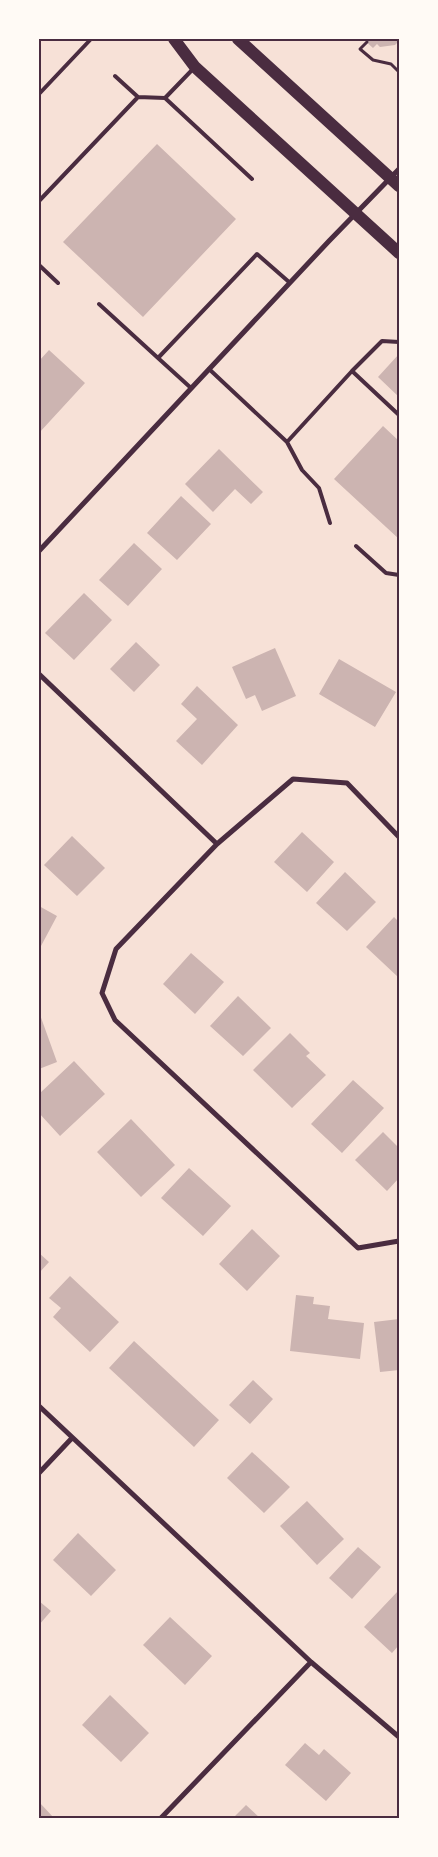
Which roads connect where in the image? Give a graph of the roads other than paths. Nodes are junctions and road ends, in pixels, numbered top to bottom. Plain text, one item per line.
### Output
1 (91, 39) edge
2 (174, 39) edge
3 (238, 39) edge
4 (195, 67) junction
5 (115, 76) dead end
6 (39, 94) edge
7 (138, 97) junction
8 (164, 98) junction
9 (396, 178) edge
10 (252, 179) dead end
11 (39, 201) edge
12 (356, 213) junction
13 (399, 253) edge
14 (39, 265) edge
15 (289, 282) junction
16 (58, 283) dead end
17 (99, 304) dead end
18 (399, 342) edge
19 (158, 358) junction
20 (209, 369) junction
21 (352, 371) junction
22 (191, 388) junction
23 (399, 415) edge
24 (287, 442) junction
25 (330, 523) dead end
26 (356, 546) dead end
27 (39, 551) edge
28 (399, 574) edge
29 (39, 674) edge
30 (399, 837) edge
31 (217, 844) junction
32 (399, 1241) edge
33 (39, 1406) edge
34 (72, 1438) junction
35 (39, 1473) edge
36 (311, 1662) junction
37 (399, 1737) edge
38 (160, 1818) edge

1 - 6 lane
2 - 4 main road
3 - 9 main road
4 - 8 lane
4 - 12 main road
5 - 7 lane
7 - 8 lane
7 - 11 lane
8 - 10 lane
9 - 12 street
12 - 13 main road
12 - 15 street
14 - 16 lane
15 - 19 lane
15 - 20 street
17 - 19 lane
18 - 21 lane
19 - 22 lane
20 - 22 street
20 - 24 lane
21 - 23 lane
21 - 24 lane
22 - 27 street
24 - 25 lane
26 - 28 lane
29 - 31 street
30 - 31 street
31 - 32 street
33 - 34 street
34 - 35 street
34 - 36 street
36 - 37 street
36 - 38 street

